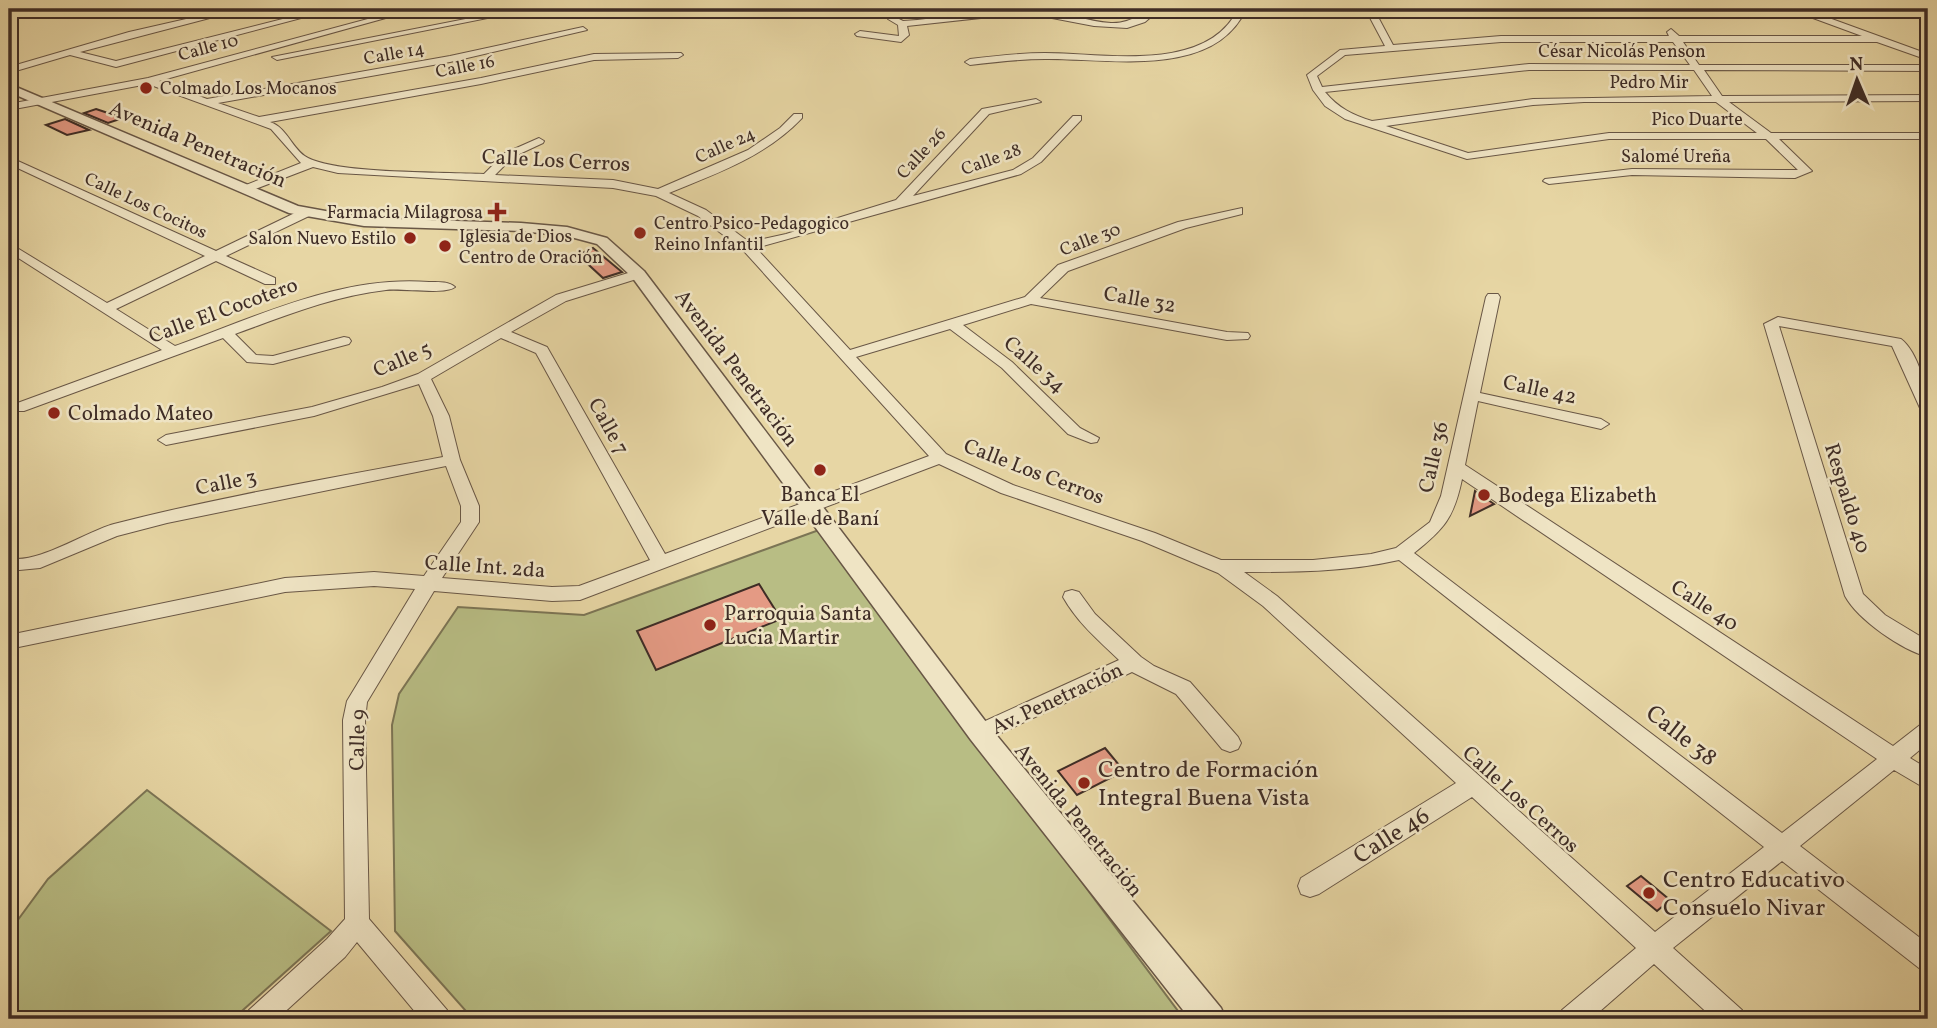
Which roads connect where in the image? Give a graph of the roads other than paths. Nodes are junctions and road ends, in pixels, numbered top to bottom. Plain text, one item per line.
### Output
1 (240, 9) edge
2 (331, 9) edge
3 (414, 9) edge
4 (529, 9) edge
5 (894, 9) edge
6 (1156, 9) edge
7 (1242, 9) edge
8 (178, 10) dead end
9 (1637, 10) edge
10 (197, 19) junction
11 (902, 24) junction
12 (583, 30) dead end
13 (860, 34) dead end
14 (1677, 38) junction
15 (1877, 39) junction
16 (533, 42) junction
17 (554, 47) dead end
18 (1391, 49) junction
19 (565, 50) dead end
20 (69, 52) junction
21 (678, 55) dead end
22 (594, 57) junction
23 (1928, 57) edge
24 (970, 62) dead end
25 (1695, 67) junction
26 (1928, 68) edge
27 (9, 70) edge
28 (149, 81) junction
29 (9, 88) edge
30 (1318, 90) junction
31 (1928, 99) edge
32 (1720, 100) junction
33 (38, 101) junction
34 (210, 101) junction
35 (1036, 102) dead end
36 (9, 107) edge
37 (798, 116) dead end
38 (1077, 118) dead end
39 (260, 120) junction
40 (1371, 125) junction
41 (1928, 136) edge
42 (1770, 137) junction
43 (539, 141) dead end
44 (9, 160) edge
45 (310, 163) junction
46 (486, 179) junction
47 (1549, 181) dead end
48 (245, 189) junction
49 (659, 193) junction
50 (900, 203) junction
51 (1238, 211) dead end
52 (305, 214) junction
53 (747, 246) junction
54 (9, 247) edge
55 (216, 256) junction
56 (638, 274) junction
57 (270, 281) dead end
58 (448, 287) dead end
59 (1493, 297) dead end
60 (1030, 300) junction
61 (105, 309) junction
62 (951, 323) junction
63 (225, 332) junction
64 (498, 332) junction
65 (1243, 336) dead end
66 (344, 341) dead end
67 (172, 350) junction
68 (845, 356) junction
69 (423, 377) junction
70 (1470, 395) junction
71 (12, 408) edge
72 (1928, 408) edge
73 (1601, 424) dead end
74 (1091, 438) dead end
75 (166, 440) dead end
76 (940, 458) junction
77 (452, 460) junction
78 (1456, 467) junction
79 (812, 506) junction
80 (1402, 553) junction
81 (662, 564) junction
82 (11, 565) edge
83 (1219, 566) junction
84 (427, 586) junction
85 (1072, 597) dead end
86 (9, 642) edge
87 (1928, 650) edge
88 (1134, 662) junction
89 (1928, 731) edge
90 (980, 733) junction
91 (1230, 743) dead end
92 (1894, 757) junction
93 (1928, 781) edge
94 (1472, 785) junction
95 (1784, 847) junction
96 (1310, 886) dead end
97 (357, 923) junction
98 (1653, 949) junction
99 (1928, 959) edge
100 (258, 1019) edge
101 (438, 1019) edge
102 (1210, 1019) edge
103 (1571, 1019) edge
104 (1732, 1019) edge

1 - 10 street
2 - 20 street
3 - 28 street, Calle 10
4 - 28 street
5 - 11 street
6 - 11 street
7 - 24 street
8 - 10 street
9 - 14 street
9 - 15 street
9 - 18 street
10 - 20 street
11 - 13 street
12 - 16 street, Calle 14
14 - 15 street
14 - 18 street
14 - 25 street
15 - 23 street
16 - 17 street
16 - 34 street, Calle 14
18 - 30 street
19 - 22 street
20 - 27 street
21 - 22 street, Calle 16
22 - 39 street, Calle 16
25 - 26 street, César Nicolás Penson
25 - 30 street, César Nicolás Penson
25 - 32 street
28 - 33 street, Calle 10
28 - 34 street, Calle Los Cerros
29 - 33 street, Avenida Penetración
30 - 40 street
31 - 32 street, Pedro Mir
32 - 40 street, Pedro Mir
32 - 42 street
33 - 36 street, Calle 10
33 - 48 street, Avenida Penetración
34 - 39 street, Calle Los Cerros
35 - 50 street, Calle 26
37 - 49 street, Calle 24
38 - 50 street, Calle 28
39 - 45 street, Calle Los Cerros
40 - 42 street, Pico Duarte
41 - 42 street, Pico Duarte
42 - 47 street, Salomé Ureña
43 - 46 street
44 - 55 street, Calle Los Cocitos
45 - 46 street, Calle Los Cerros
45 - 48 street
46 - 49 street, Calle Los Cerros
48 - 52 street, Avenida Penetración
49 - 53 street, Calle Los Cerros
50 - 53 street, Calle 26
51 - 60 street, Calle 30
52 - 55 street
52 - 56 street, Avenida Penetración
53 - 68 street, Calle Los Cerros
54 - 61 street
55 - 57 street, Calle Los Cocitos
55 - 61 street
56 - 64 street, Calle 5
56 - 79 street, Avenida Penetración
58 - 63 street, Calle El Cocotero
59 - 70 street, Calle 36
60 - 62 street, Calle 30
60 - 65 street, Calle 32
61 - 67 street
62 - 68 street, Calle 30
62 - 74 street, Calle 34
63 - 66 street
63 - 67 street, Calle El Cocotero
64 - 69 street, Calle 5
64 - 81 street, Calle 7
67 - 71 street, Calle El Cocotero
68 - 76 street, Calle Los Cerros
69 - 75 street, Calle 5
69 - 77 street, Calle 9
70 - 73 street, Calle 42
70 - 78 street, Calle 36
72 - 87 street, Respaldo 40
76 - 79 street, Calle Int. 2da
76 - 83 street, Calle Los Cerros
77 - 82 street, Calle 3
77 - 84 street, Calle 9
78 - 80 street, Calle 36
78 - 92 street, Calle 40
79 - 81 street, Calle Int. 2da
79 - 90 street, Avenida Penetración
80 - 83 street, Calle 36
80 - 95 street, Calle 38
81 - 84 street, Calle Int. 2da
83 - 94 street, Calle Los Cerros
84 - 86 street, Calle Int. 2da
84 - 97 street, Calle 9
85 - 88 street, Av. Penetración
88 - 90 street, Av. Penetración
88 - 91 street, Av. Penetración
89 - 92 street
90 - 102 street, Avenida Penetración
92 - 93 street, Calle 40
92 - 95 street
94 - 96 street, Calle 46
94 - 98 street, Calle Los Cerros
95 - 98 street
95 - 99 street, Calle 38
97 - 100 street
97 - 101 street
98 - 103 street
98 - 104 street, Calle Los Cerros

